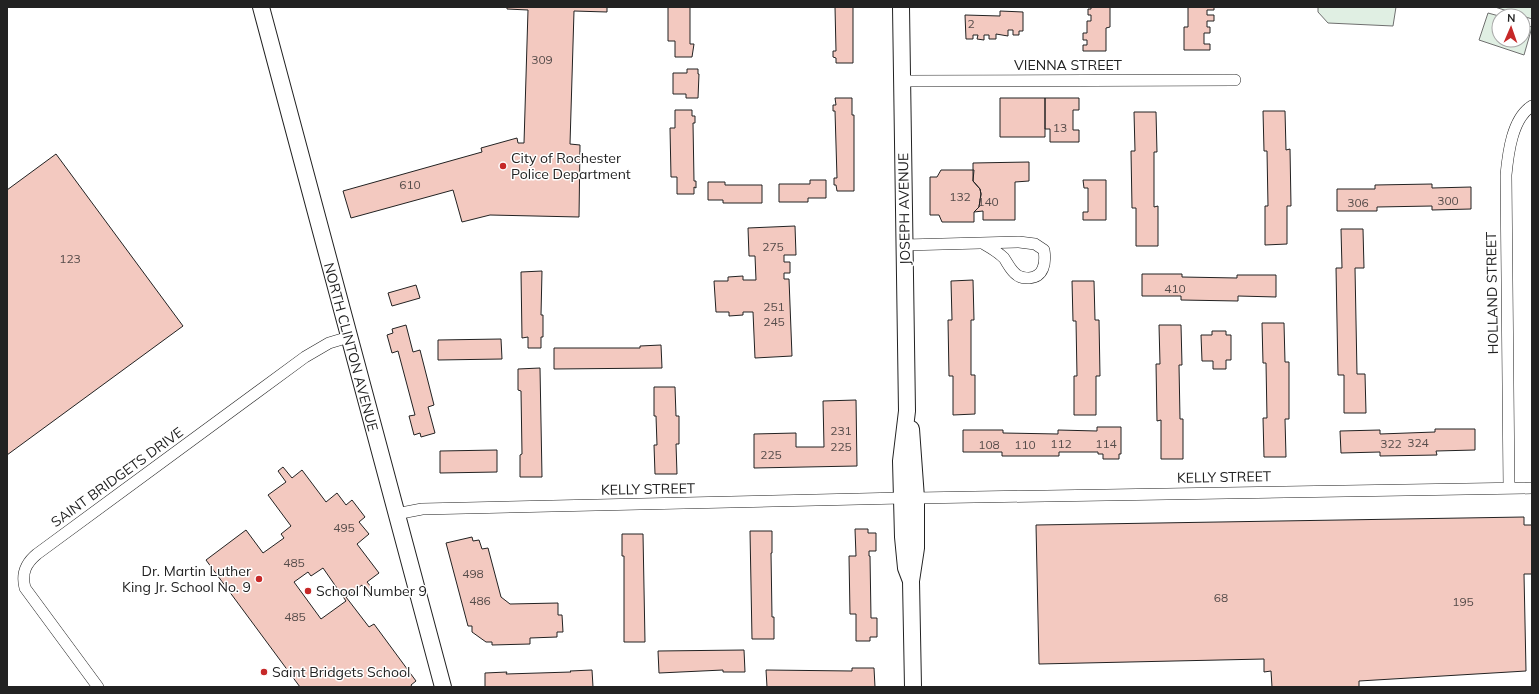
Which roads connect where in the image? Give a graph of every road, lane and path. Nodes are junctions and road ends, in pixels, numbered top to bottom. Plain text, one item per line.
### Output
1 (261, 7) edge
2 (901, 7) edge
3 (1235, 80) dead end
4 (902, 81) junction
5 (1532, 106) edge
6 (984, 244) junction
7 (905, 245) junction
8 (349, 337) junction
9 (1509, 488) junction
10 (1532, 488) edge
11 (909, 498) junction
12 (396, 514) junction
13 (98, 687) edge
14 (443, 687) edge
15 (913, 687) edge

1 - 8 main road, NORTH CLINTON AVENUE
2 - 4 main road, JOSEPH AVENUE
3 - 4 street, VIENNA STREET
4 - 7 main road, JOSEPH AVENUE
5 - 9 street, HOLLAND STREET
6 - 6 street
6 - 7 street
7 - 11 main road, JOSEPH AVENUE
8 - 12 main road, NORTH CLINTON AVENUE
8 - 13 street, SAINT BRIDGETS DRIVE
9 - 10 street, KELLY STREET
9 - 11 street, KELLY STREET
11 - 12 street, KELLY STREET
11 - 15 main road, JOSEPH AVENUE
12 - 14 main road, NORTH CLINTON AVENUE

